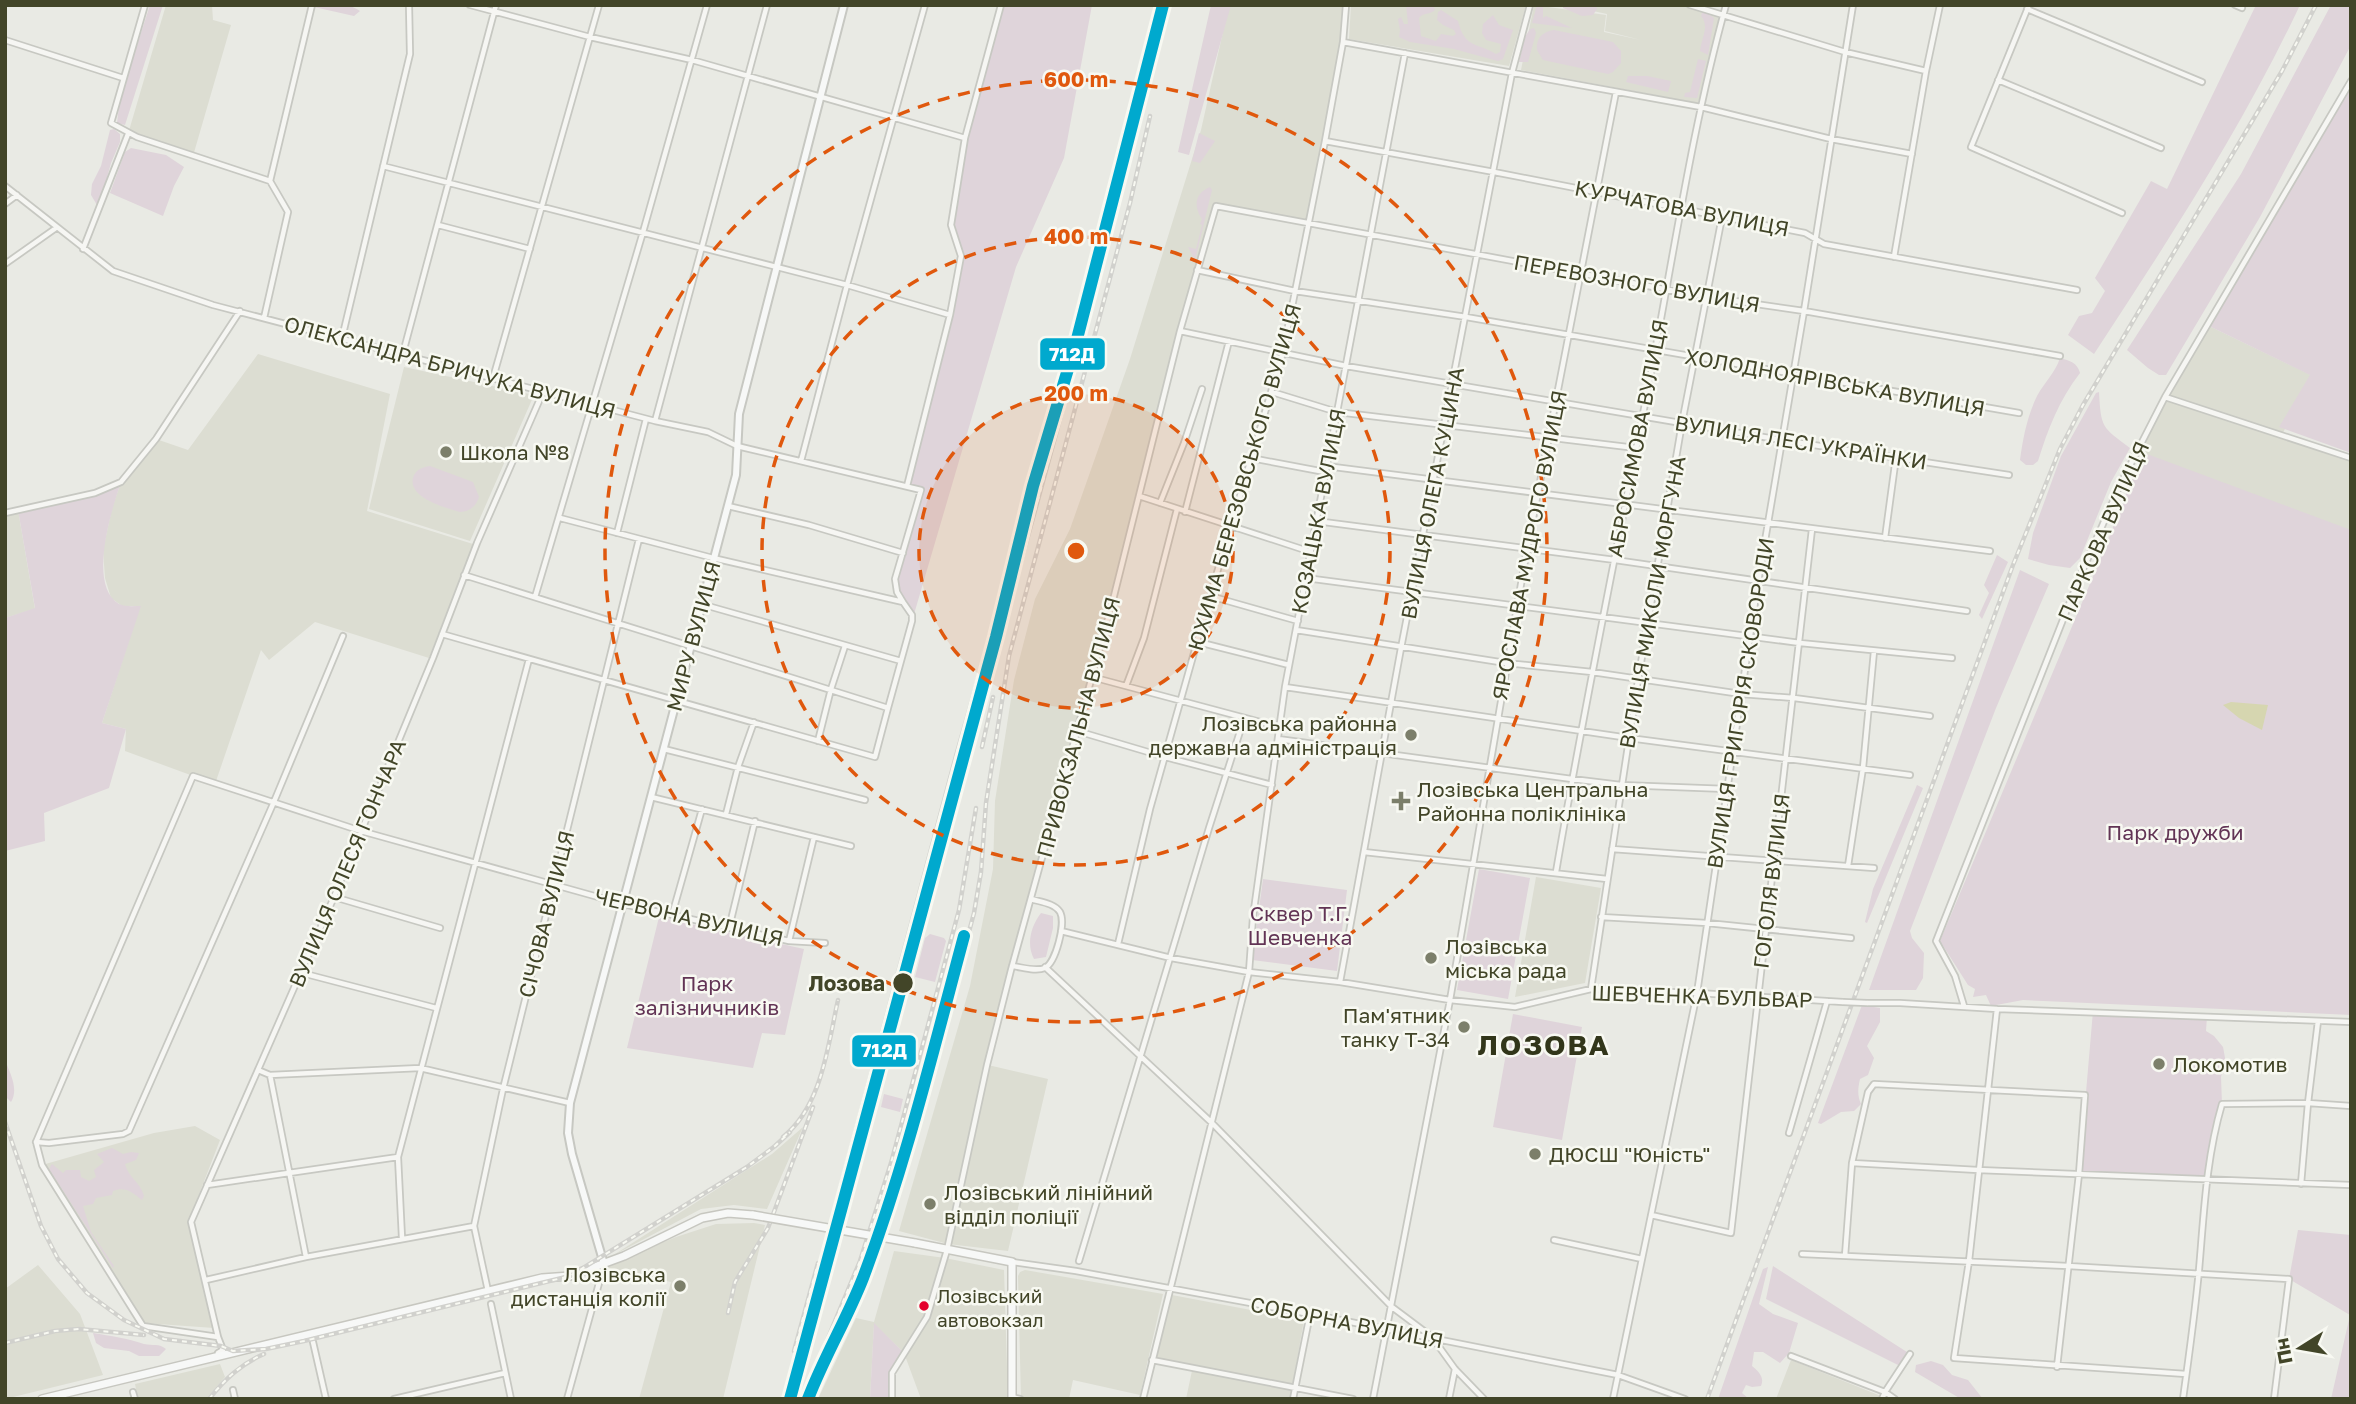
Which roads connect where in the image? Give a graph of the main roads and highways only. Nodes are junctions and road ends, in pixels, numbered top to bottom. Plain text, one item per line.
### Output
1 (844, 5) edge
2 (604, 1264) junction
3 (47, 1398) edge
4 (1015, 1398) edge

1 - 2 main road, МИРУ ВУЛИЦЯ
2 - 3 main road
2 - 4 main road, bridge

